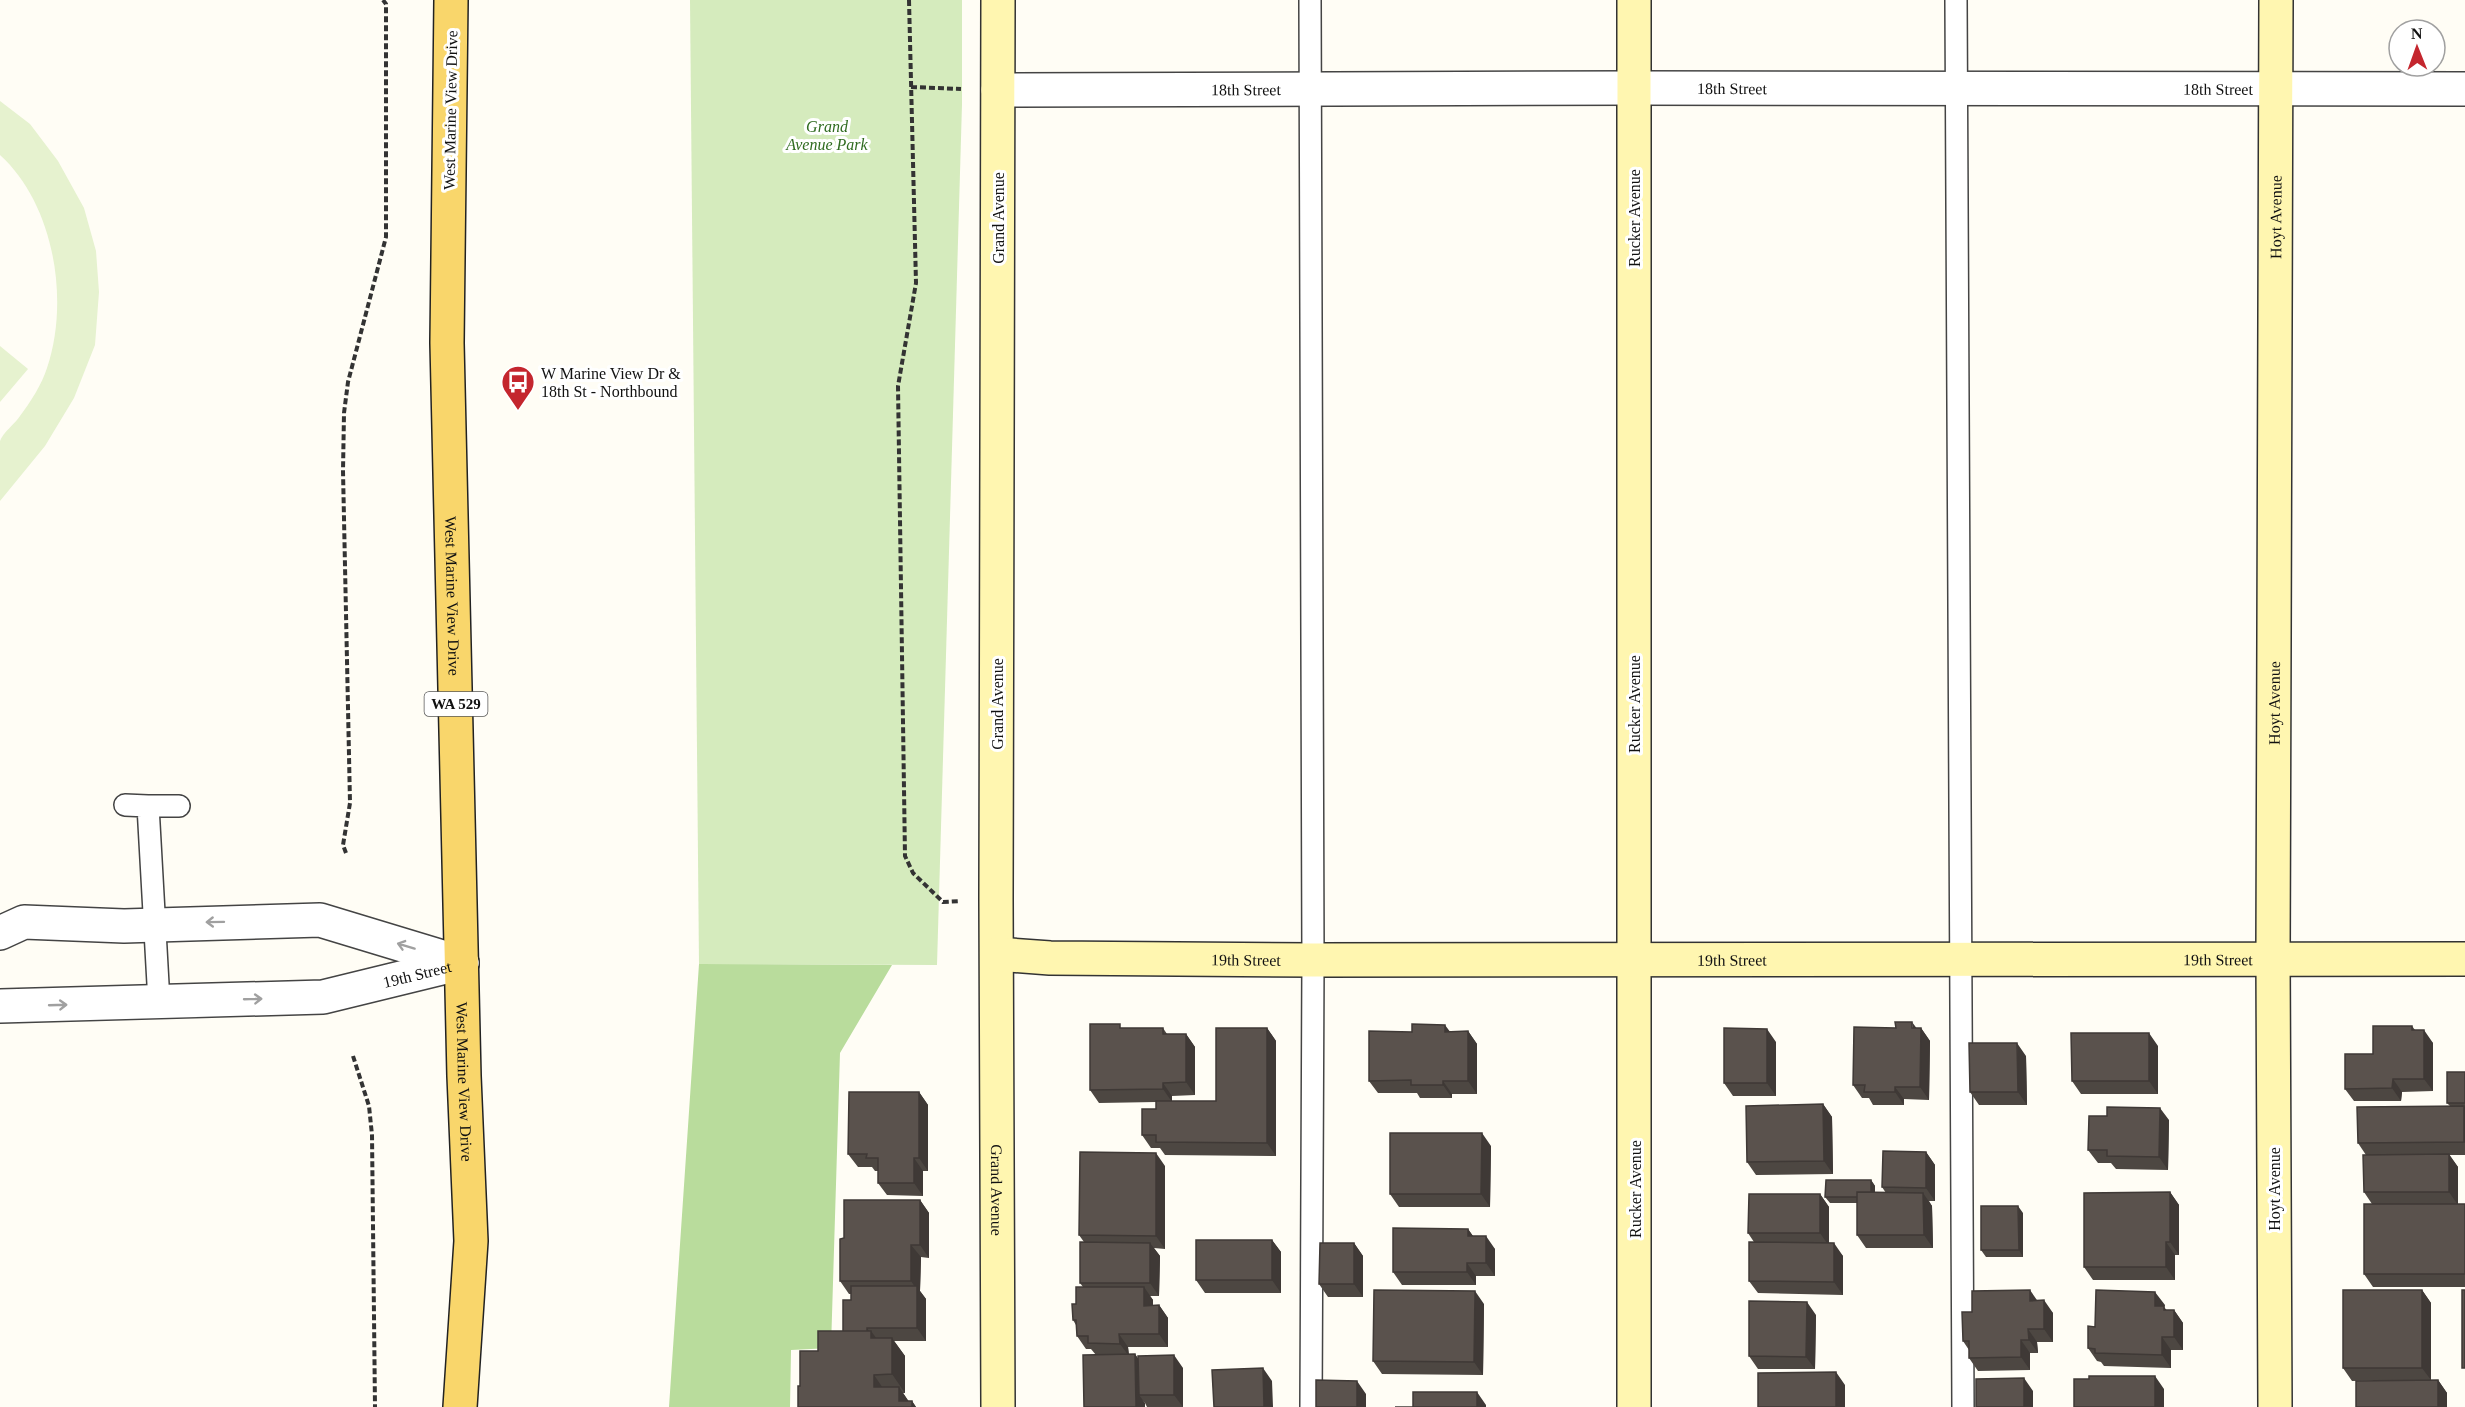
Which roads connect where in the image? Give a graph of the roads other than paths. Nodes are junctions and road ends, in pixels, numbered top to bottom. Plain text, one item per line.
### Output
1 (451, 0) edge
2 (998, 0) edge
3 (1310, 0) edge
4 (1634, 0) edge
5 (1956, 0) edge
6 (2276, 0) edge
7 (1634, 88) junction
8 (2465, 89) edge
9 (998, 90) junction
10 (1310, 90) junction
11 (1956, 90) junction
12 (2276, 90) junction
13 (125, 805) dead end
14 (148, 806) junction
15 (179, 806) dead end
16 (8, 920) edge
17 (156, 924) junction
18 (997, 954) junction
19 (2273, 959) junction
20 (2465, 959) edge
21 (1313, 960) junction
22 (1635, 960) junction
23 (1961, 960) junction
24 (462, 963) junction
25 (159, 1002) junction
26 (0, 1006) edge
27 (460, 1407) edge
28 (998, 1407) edge
29 (1311, 1407) edge
30 (1634, 1407) edge
31 (1963, 1407) edge
32 (2274, 1407) edge

1 - 24 main road, West Marine View Drive / WA 529
2 - 9 street, Grand Avenue
3 - 10 lane
4 - 7 street, Rucker Avenue
5 - 11 lane
6 - 12 street, Hoyt Avenue
7 - 10 street, 18th Street
7 - 11 street, 18th Street
7 - 22 street, Rucker Avenue
8 - 12 street, 18th Street
9 - 10 street, 18th Street
9 - 18 street, Grand Avenue
10 - 21 lane
11 - 12 street, 18th Street
11 - 23 lane
12 - 19 street, Hoyt Avenue
13 - 14 lane
14 - 15 lane
14 - 17 lane
16 - 17 street, 19th Street
24 -> 17 street, 19th Street
17 - 25 lane
18 - 21 street, 19th Street
18 - 28 street, Grand Avenue
19 - 20 street, 19th Street
19 - 23 street, 19th Street
19 - 32 street, Hoyt Avenue
21 - 22 street, 19th Street
21 - 29 lane
22 - 23 street, 19th Street
22 - 30 street, Rucker Avenue
23 - 31 lane
25 -> 24 street, 19th Street
24 - 27 main road, West Marine View Drive / WA 529
26 -> 25 street, 19th Street

